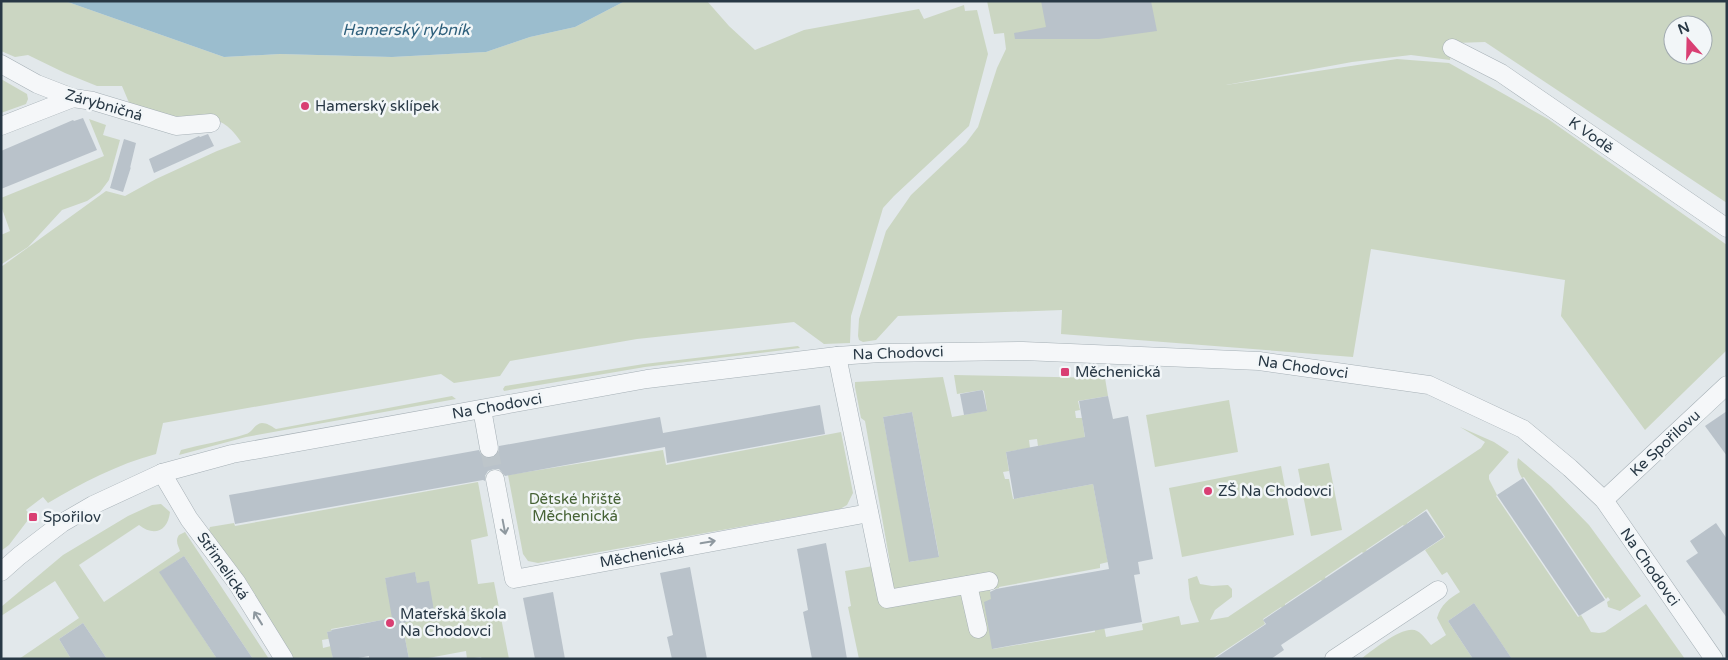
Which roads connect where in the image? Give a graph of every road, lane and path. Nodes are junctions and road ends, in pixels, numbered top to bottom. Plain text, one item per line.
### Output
1 (1452, 48) dead end
2 (1, 64) edge
3 (73, 98) junction
4 (212, 123) dead end
5 (1, 126) edge
6 (1727, 228) edge
7 (837, 356) junction
8 (1727, 386) edge
9 (482, 409) junction
10 (489, 448) tunnel mouth
11 (162, 473) junction
12 (495, 479) tunnel mouth
13 (1604, 500) junction
14 (869, 512) junction
15 (1, 572) edge
16 (989, 581) dead end
17 (968, 585) junction
18 (1438, 590) dead end
19 (978, 628) dead end
20 (284, 659) edge
21 (1334, 659) edge
22 (1714, 659) edge

1 - 6 street, K Vodě
2 - 3 street, Zárybničná
3 - 4 street, Zárybničná
3 - 5 street
7 - 9 street, Na Chodovci
7 - 13 street, Na Chodovci
7 - 14 street
8 - 13 street, Ke Spořilovu
9 - 10 street
9 - 11 street, Na Chodovci
11 - 15 street, Na Chodovci
20 -> 11 street, Střimelická
12 -> 14 street, Měchenická
13 - 22 street, Na Chodovci
14 - 17 street
16 - 17 street
17 - 19 street
18 - 21 street

